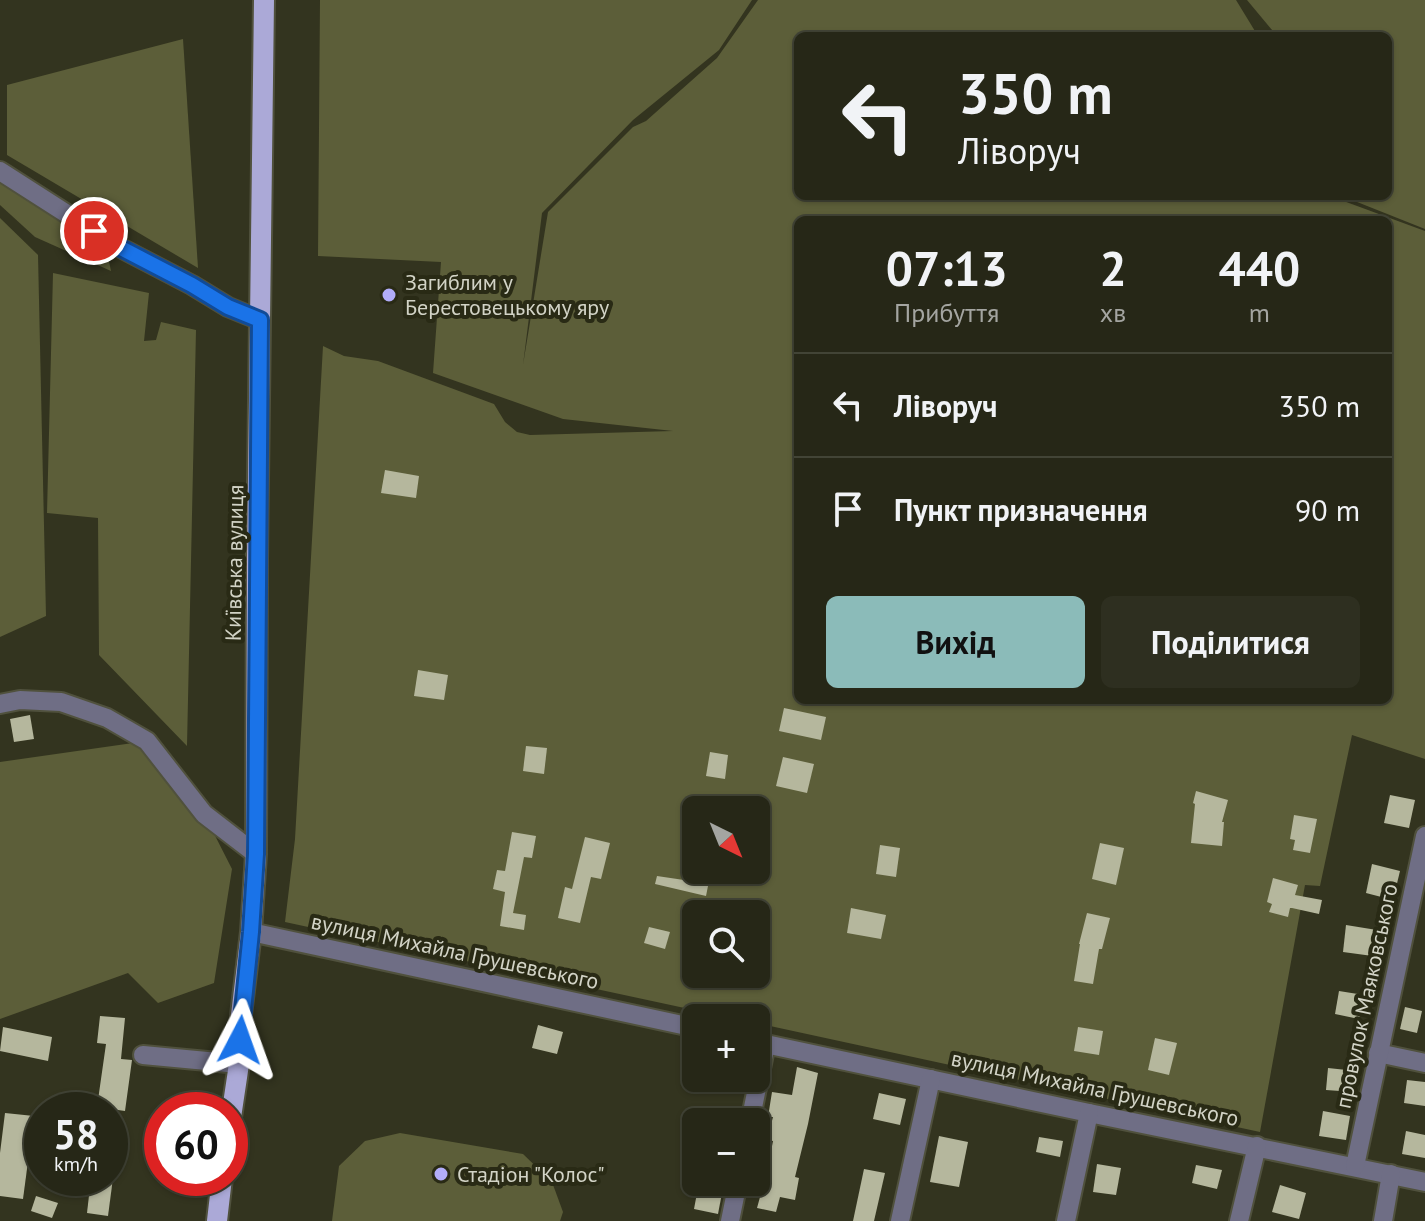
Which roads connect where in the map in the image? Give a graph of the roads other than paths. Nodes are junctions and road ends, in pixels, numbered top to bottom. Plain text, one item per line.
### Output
1 (264, 0) edge
2 (0, 171) edge
3 (260, 320) junction
4 (0, 704) edge
5 (1425, 836) edge
6 (256, 854) junction
7 (1406, 921) junction
8 (1425, 925) edge
9 (251, 932) junction
10 (682, 1025) edge
11 (770, 1045) edge
12 (1378, 1053) junction
13 (143, 1055) dead end
14 (1425, 1063) edge
15 (239, 1064) junction
16 (931, 1079) junction
17 (235, 1092) edge
18 (1089, 1113) junction
19 (1257, 1146) junction
20 (1355, 1166) junction
21 (1391, 1174) junction
22 (1425, 1182) edge
23 (220, 1196) edge
24 (735, 1196) edge
25 (217, 1221) edge
26 (730, 1221) edge
27 (900, 1221) edge
28 (1066, 1221) edge
29 (1239, 1221) edge
30 (1383, 1221) edge

1 - 3 main road, Київська вулиця
2 - 3 street
3 - 6 main road, Київська вулиця
4 - 6 street
5 - 7 street, провулок Маяковського
6 - 9 main road, Київська вулиця
7 - 8 street
7 - 12 street, провулок Маяковського
9 - 10 street, вулиця Михайла Грушевського
9 - 15 main road, Київська вулиця
11 - 16 street, вулиця Михайла Грушевського
12 - 14 street
12 - 20 street, провулок Маяковського
13 - 15 street
15 - 17 main road, Київська вулиця
16 - 18 street, вулиця Михайла Грушевського
16 - 27 street
18 - 19 street, вулиця Михайла Грушевського
18 - 28 street
19 - 20 street, вулиця Михайла Грушевського
19 - 29 street
20 - 21 street, вулиця Михайла Грушевського
21 - 22 street, вулиця Михайла Грушевського
21 - 30 street
23 - 25 main road
24 - 26 street

